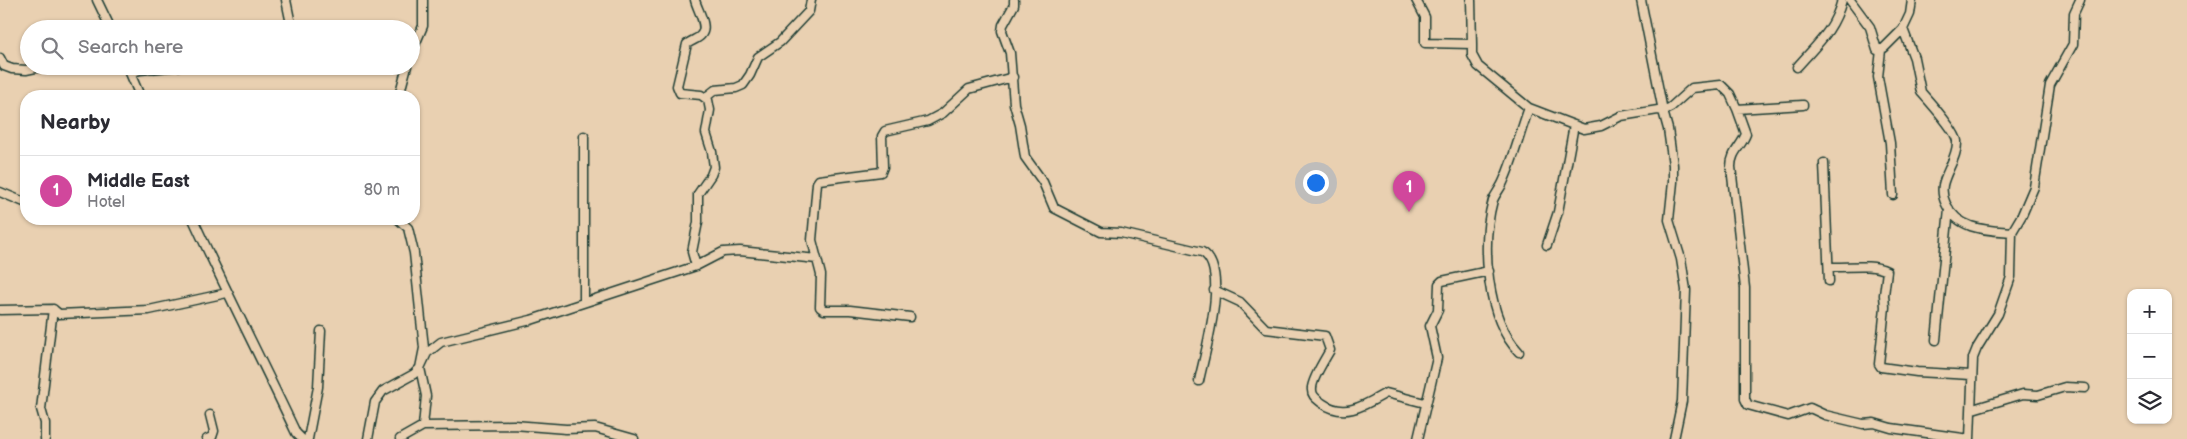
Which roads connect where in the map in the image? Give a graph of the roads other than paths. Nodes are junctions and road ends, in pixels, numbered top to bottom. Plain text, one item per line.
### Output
1 (98, 0) edge
2 (286, 0) edge
3 (423, 0) edge
4 (694, 0) edge
5 (811, 0) edge
6 (1014, 0) edge
7 (1416, 0) edge
8 (1471, 0) edge
9 (1641, 0) edge
10 (1842, 0) edge
11 (1850, 0) edge
12 (1912, 0) edge
13 (2080, 0) edge
14 (106, 20) edge
15 (290, 20) edge
16 (1903, 28) junction
17 (420, 31) edge
18 (1472, 44) junction
19 (1881, 50) junction
20 (0, 58) edge
21 (1797, 67) dead end
22 (20, 69) edge
23 (130, 75) edge
24 (405, 75) edge
25 (1012, 77) junction
26 (137, 90) edge
27 (401, 90) edge
28 (706, 98) junction
29 (1803, 105) dead end
30 (1529, 108) junction
31 (1738, 109) junction
32 (1662, 111) junction
33 (1574, 125) junction
34 (584, 136) dead end
35 (1824, 163) dead end
36 (0, 192) edge
37 (1893, 195) dead end
38 (20, 200) edge
39 (1948, 209) junction
40 (196, 225) edge
41 (405, 225) edge
42 (2012, 232) junction
43 (1547, 245) dead end
44 (817, 259) junction
45 (696, 266) junction
46 (1830, 267) junction
47 (1488, 271) junction
48 (1829, 281) dead end
49 (1214, 290) junction
50 (226, 293) junction
51 (584, 302) junction
52 (53, 309) junction
53 (0, 310) edge
54 (910, 317) dead end
55 (322, 331) dead end
56 (1936, 340) dead end
57 (1519, 352) dead end
58 (420, 368) junction
59 (1971, 375) junction
60 (1199, 380) dead end
61 (2085, 388) dead end
62 (1425, 403) junction
63 (1973, 409) junction
64 (210, 415) dead end
65 (423, 426) junction
66 (45, 439) edge
67 (207, 439) edge
68 (302, 439) edge
69 (308, 439) edge
70 (368, 439) edge
71 (400, 439) edge
72 (634, 439) edge
73 (1418, 439) edge
74 (1674, 439) edge
75 (1970, 439) edge

1 - 14 street
2 - 15 street
3 - 17 street
4 - 28 street
5 - 28 street
6 - 25 street
7 - 18 street
8 - 18 street
9 - 32 street
10 - 21 street
11 - 19 street
12 - 16 street
13 - 42 street
16 - 19 street
16 - 39 street
18 - 30 street
19 - 37 street
20 - 22 street
23 - 26 street
24 - 27 street
25 - 44 street
25 - 49 street
28 - 45 street
29 - 31 street
30 - 33 street
30 - 47 street
31 - 32 street
31 - 75 street
32 - 33 street
32 - 74 street
33 - 43 street
34 - 51 street
35 - 46 street
36 - 38 street
39 - 42 street
39 - 56 street
40 - 50 street
41 - 58 street
42 - 59 street
44 - 45 street
44 - 54 street
45 - 51 street
46 - 48 street
46 - 59 street
47 - 57 street
47 - 62 street
49 - 60 street
49 - 62 street
50 - 52 street
50 - 68 street
51 - 58 street
52 - 53 street
52 - 66 street
55 - 69 street
58 - 65 street
58 - 70 street
59 - 63 street
61 - 63 street
62 - 73 street
63 - 75 street
64 - 67 street
65 - 71 street
65 - 72 street

